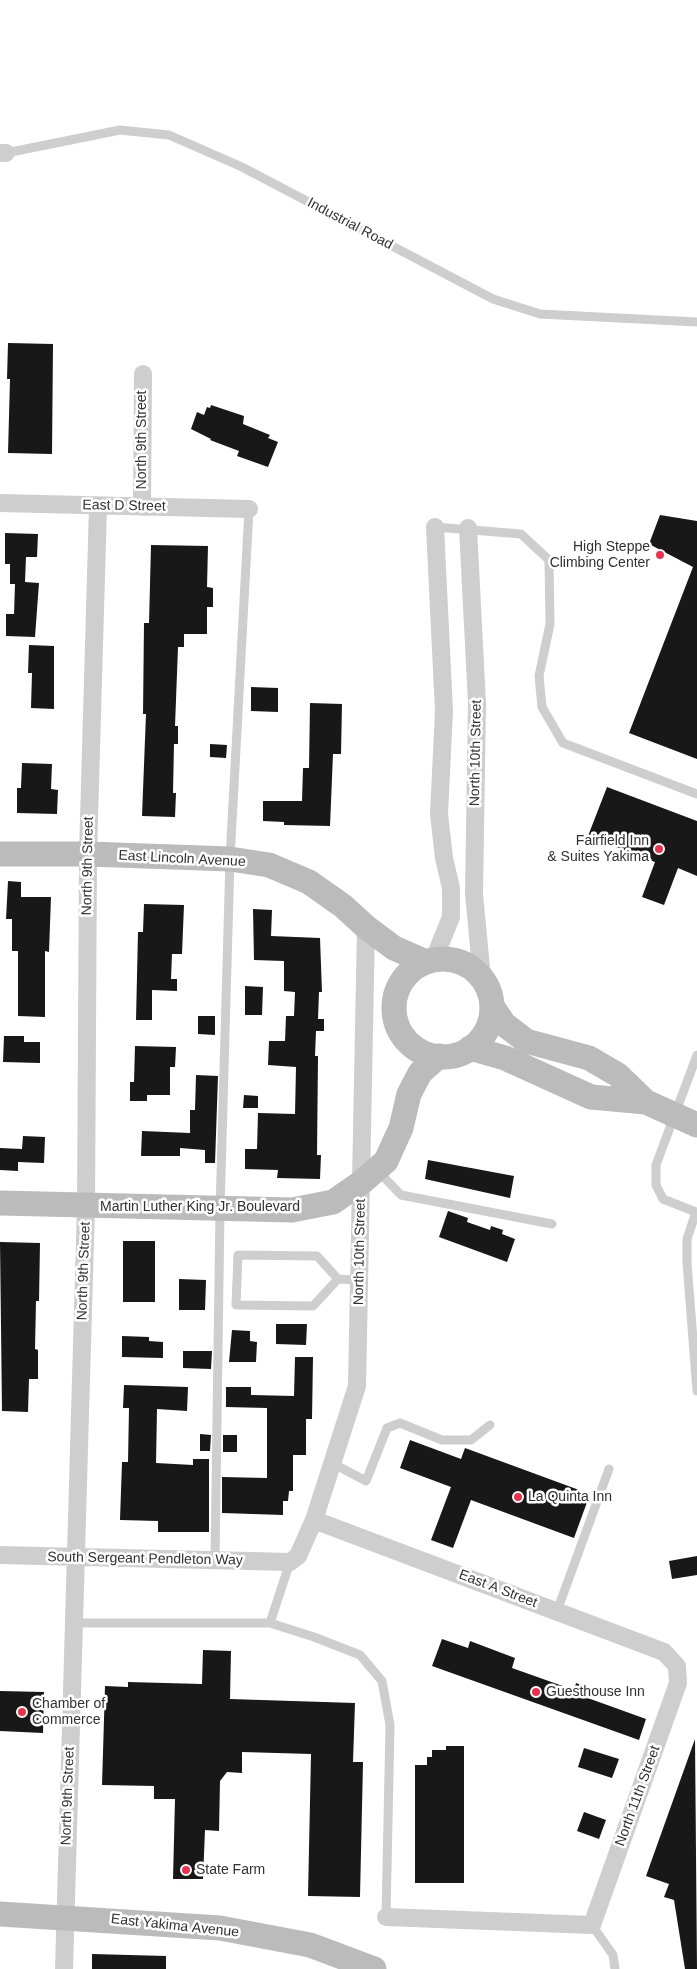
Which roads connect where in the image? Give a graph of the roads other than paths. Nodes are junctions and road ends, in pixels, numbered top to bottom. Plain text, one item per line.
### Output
1 (3, 153) edge
2 (697, 322) edge
3 (142, 374) dead end
4 (0, 503) edge
5 (98, 506) junction
6 (142, 507) junction
7 (249, 509) joint
8 (435, 527) joint
9 (468, 528) junction
10 (697, 794) edge
11 (0, 854) edge
12 (88, 854) junction
13 (230, 859) junction
14 (366, 927) junction
15 (430, 961) junction
16 (482, 978) junction
17 (492, 1006) junction
18 (470, 1048) junction
19 (697, 1055) edge
20 (439, 1056) junction
21 (646, 1102) junction
22 (686, 1120) edge
23 (369, 1176) junction
24 (0, 1203) edge
25 (86, 1206) junction
26 (220, 1210) junction
27 (552, 1224) dead end
28 (338, 1278) junction
29 (359, 1280) junction
30 (697, 1391) edge
31 (490, 1425) dead end
32 (332, 1463) junction
33 (610, 1469) dead end
34 (314, 1520) junction
35 (0, 1555) edge
36 (75, 1558) junction
37 (215, 1560) junction
38 (290, 1562) junction
39 (557, 1611) junction
40 (73, 1623) junction
41 (270, 1623) junction
42 (677, 1666) joint
43 (0, 1914) edge
44 (65, 1916) junction
45 (386, 1917) joint
46 (592, 1924) junction
47 (64, 1969) edge
48 (374, 1969) edge
49 (615, 1969) edge

1 - 2 lane, Industrial Road
3 - 6 street, North 9th Street
4 - 5 street, East D Street
5 - 6 street, East D Street
5 - 12 street, North 9th Street
6 - 7 street, East D Street
7 - 13 lane
8 - 9 lane
8 - 15 street
9 - 10 lane
9 - 16 street, North 10th Street
11 - 12 street, East Lincoln Avenue
12 - 13 street, East Lincoln Avenue
12 - 25 street, North 9th Street
13 - 14 street, East Lincoln Avenue
13 - 26 lane
14 - 15 street, East Lincoln Avenue
14 - 23 street, North 10th Street
15 - 16 street
15 - 20 street
16 - 17 street
17 - 18 street
17 - 21 street
18 - 20 street
18 - 21 street
19 - 22 lane
20 - 23 street, Martin Luther King Jr. Boulevard
21 - 22 street
22 - 30 lane
23 - 26 street, Martin Luther King Jr. Boulevard
23 - 27 lane
23 - 29 street, North 10th Street
24 - 25 street, Martin Luther King Jr. Boulevard
25 - 26 street, Martin Luther King Jr. Boulevard
25 - 36 street, North 9th Street
26 - 37 lane
28 - 28 lane
28 - 29 lane
29 - 32 street, North 10th Street
31 - 32 lane
32 - 34 street, North 10th Street
33 - 39 lane
34 - 38 street, North 10th Street
34 - 39 street, East A Street
35 - 36 street, South Sergeant Pendleton Way
36 - 37 street, South Sergeant Pendleton Way
36 - 40 street, North 9th Street
37 - 38 street, South Sergeant Pendleton Way
38 - 41 lane
39 - 42 street, East A Street
40 - 41 lane
40 - 44 street, North 9th Street
41 - 45 lane
42 - 46 street, North 11th Street
43 - 44 street, East Yakima Avenue
44 - 47 street, North 9th Street
44 - 48 street, East Yakima Avenue
45 - 46 street
46 - 49 lane

